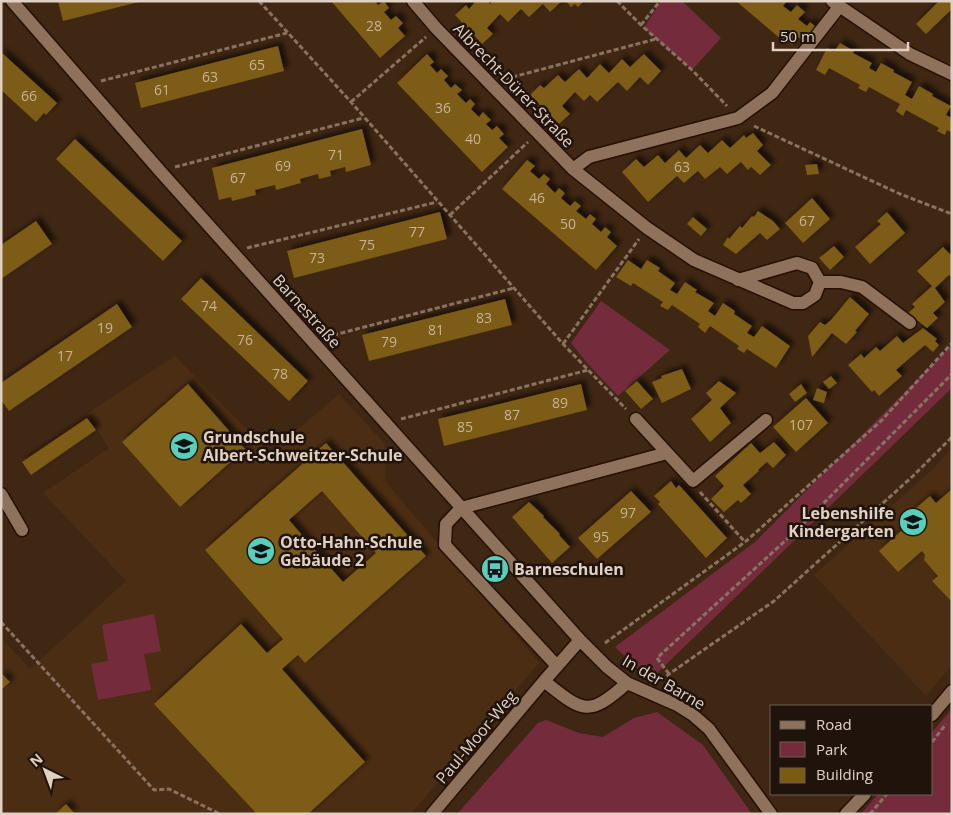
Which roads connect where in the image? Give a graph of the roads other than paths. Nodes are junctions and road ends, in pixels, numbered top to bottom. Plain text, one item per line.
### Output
1 (12, 1) edge
2 (413, 1) edge
3 (836, 4) edge
4 (949, 71) edge
5 (573, 168) junction
6 (738, 280) junction
7 (820, 282) junction
8 (910, 323) dead end
9 (636, 419) road end
10 (766, 420) dead end
11 (667, 452) junction
12 (1, 494) edge
13 (462, 508) junction
14 (22, 530) dead end
15 (580, 640) junction
16 (592, 652) joint
17 (557, 666) junction
18 (544, 681) junction
19 (627, 683) junction
20 (952, 691) edge
21 (933, 714) edge
22 (864, 795) edge
23 (432, 814) edge
24 (770, 814) edge
25 (846, 814) edge

1 - 13 street, Barnestraße
2 - 5 street, Albrecht-Dürer-Straße
3 - 4 street
3 - 5 street, Albrecht-Dürer-Straße
5 - 6 street, Albrecht-Dürer-Straße
6 - 7 street
6 - 7 street, Albrecht-Dürer-Straße
7 - 8 street
9 - 11 street
10 - 11 street
11 - 13 street
12 - 14 street
13 - 15 street, Barnestraße
13 - 17 street
15 - 16 street, Barnestraße
15 - 17 street
16 - 19 street, In der Barne
17 - 18 street
18 - 19 street
18 - 23 street, Paul-Moor-Weg
19 - 24 street, In der Barne
20 - 21 street
22 - 25 street

